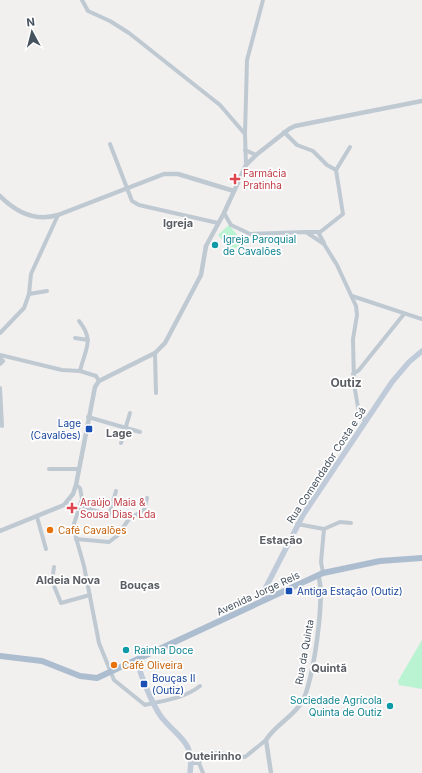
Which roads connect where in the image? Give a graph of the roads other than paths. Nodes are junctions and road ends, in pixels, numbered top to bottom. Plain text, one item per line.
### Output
1 (82, 0) edge
2 (263, 0) edge
3 (422, 101) edge
4 (284, 132) junction
5 (245, 134) junction
6 (110, 144) dead end
7 (350, 147) dead end
8 (245, 150) junction
9 (256, 155) junction
10 (246, 165) junction
11 (336, 170) junction
12 (127, 187) junction
13 (234, 191) junction
14 (0, 196) edge
15 (224, 213) junction
16 (58, 215) junction
17 (218, 223) junction
18 (306, 232) junction
19 (319, 233) junction
20 (326, 248) junction
21 (47, 292) dead end
22 (29, 294) junction
23 (352, 296) junction
24 (404, 314) junction
25 (422, 319) edge
26 (79, 321) dead end
27 (0, 333) edge
28 (75, 338) dead end
29 (88, 340) junction
30 (422, 352) edge
31 (155, 353) junction
32 (0, 357) edge
33 (0, 364) edge
34 (80, 371) junction
35 (353, 374) junction
36 (99, 381) junction
37 (0, 388) edge
38 (156, 393) dead end
39 (130, 413) dead end
40 (88, 417) junction
41 (365, 421) junction
42 (2, 426) dead end
43 (127, 428) junction
44 (140, 432) dead end
45 (122, 442) dead end
46 (49, 469) dead end
47 (78, 469) junction
48 (76, 485) junction
49 (116, 491) dead end
50 (147, 498) dead end
51 (80, 506) junction
52 (37, 517) junction
53 (351, 523) dead end
54 (297, 524) junction
55 (324, 529) junction
56 (0, 531) edge
57 (76, 539) junction
58 (46, 549) dead end
59 (422, 558) edge
60 (54, 567) dead end
61 (321, 574) junction
62 (90, 595) junction
63 (265, 600) junction
64 (0, 656) edge
65 (138, 660) junction
66 (132, 664) junction
67 (138, 669) junction
68 (110, 673) junction
69 (200, 686) dead end
70 (155, 704) junction
71 (266, 740) junction
72 (191, 763) junction
73 (199, 763) junction
74 (190, 773) edge
75 (203, 773) edge
76 (271, 773) edge

1 - 5 street
2 - 5 street
3 - 4 street
4 - 9 street
4 - 11 street
5 - 8 street
6 - 12 street
7 - 11 street
8 - 9 street
8 - 10 street
9 - 10 street
10 - 13 street
11 - 19 street
12 - 13 street
12 - 16 street
12 - 17 street
13 - 15 street
14 - 16 street
15 - 17 street
15 - 18 street
16 - 22 street
17 - 31 street
18 - 19 street
18 - 20 street
19 - 20 street
20 - 23 street
21 - 22 street
22 - 27 street
23 - 24 street
23 - 35 street
24 - 25 street
24 - 35 street
26 - 29 street
28 - 29 street
29 - 34 street
30 - 41 main road, Rua Comendador Costa e Sá
31 - 36 street
31 - 38 street
32 - 33 street
32 - 34 street
34 - 36 street
35 - 41 street
36 - 40 street
37 - 42 street
39 - 43 street
40 - 43 street
40 - 47 street
41 - 54 main road, Rua Comendador Costa e Sá
43 - 44 street
43 - 45 street
46 - 47 street
47 - 48 street
48 - 51 street
48 - 52 street
49 - 51 street
50 - 57 street
51 - 57 street
52 - 56 street
52 - 58 street
53 - 55 street
54 - 55 street
54 - 63 main road, Rua Comendador Costa e Sá
55 - 61 street
57 - 62 street
59 - 61 main road, Avenida Jorge Reis
60 - 62 street
61 - 63 main road, Avenida Jorge Reis
61 - 71 street, Rua da Quinta
62 - 68 street
63 - 65 main road, Avenida Jorge Reis
64 - 68 main road, Avenida Jorge Reis
65 - 66 main road, Avenida Jorge Reis
65 - 67 main road
66 - 67 main road
66 - 68 main road, Avenida Jorge Reis
67 - 70 main road
68 - 70 street
69 - 70 street
70 - 72 main road
71 - 73 street
71 - 76 street
72 - 73 street
72 - 74 main road
73 - 75 street

